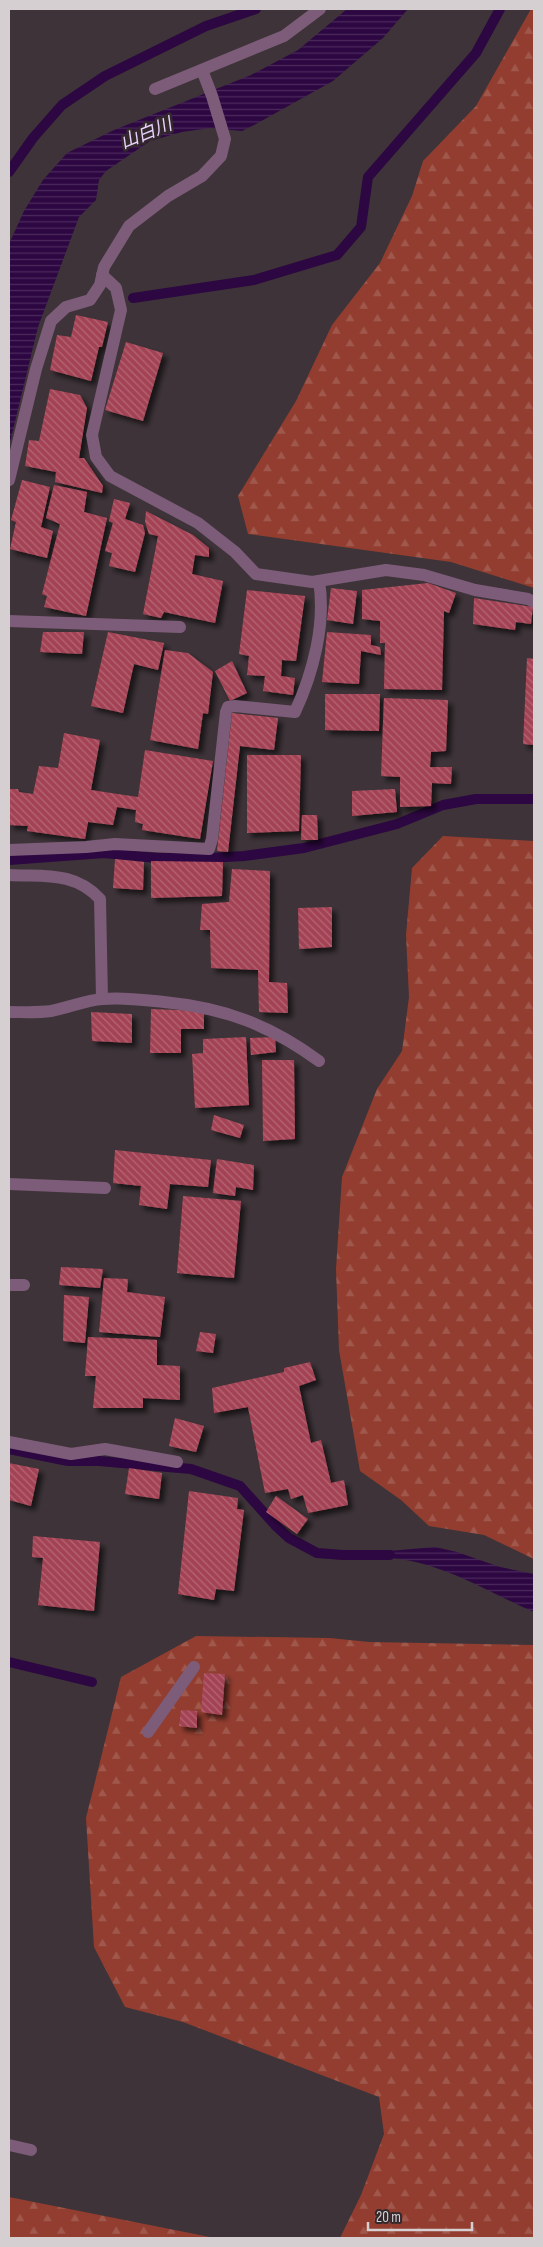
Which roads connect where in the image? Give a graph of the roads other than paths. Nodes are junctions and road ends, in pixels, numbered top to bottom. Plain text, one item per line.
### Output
1 (320, 9) edge
2 (202, 70) junction
3 (156, 88) dead end
4 (102, 275) junction
5 (9, 480) edge
6 (319, 581) junction
7 (534, 602) edge
8 (9, 621) edge
9 (180, 627) dead end
10 (9, 850) edge
11 (9, 875) edge
12 (102, 999) junction
13 (9, 1012) edge
14 (319, 1061) dead end
15 (9, 1184) edge
16 (105, 1188) dead end
17 (9, 1285) edge
18 (24, 1285) dead end
19 (9, 1442) edge
20 (177, 1462) dead end
21 (194, 1667) dead end
22 (148, 1732) dead end
23 (9, 2145) edge
24 (31, 2150) dead end

1 - 2 street
2 - 3 street
2 - 4 street
4 - 5 street
4 - 6 street
6 - 7 street
6 - 10 street
8 - 9 street
11 - 12 street
12 - 13 street
12 - 14 street
15 - 16 street
17 - 18 street
19 - 20 street
21 - 22 street
23 - 24 street

